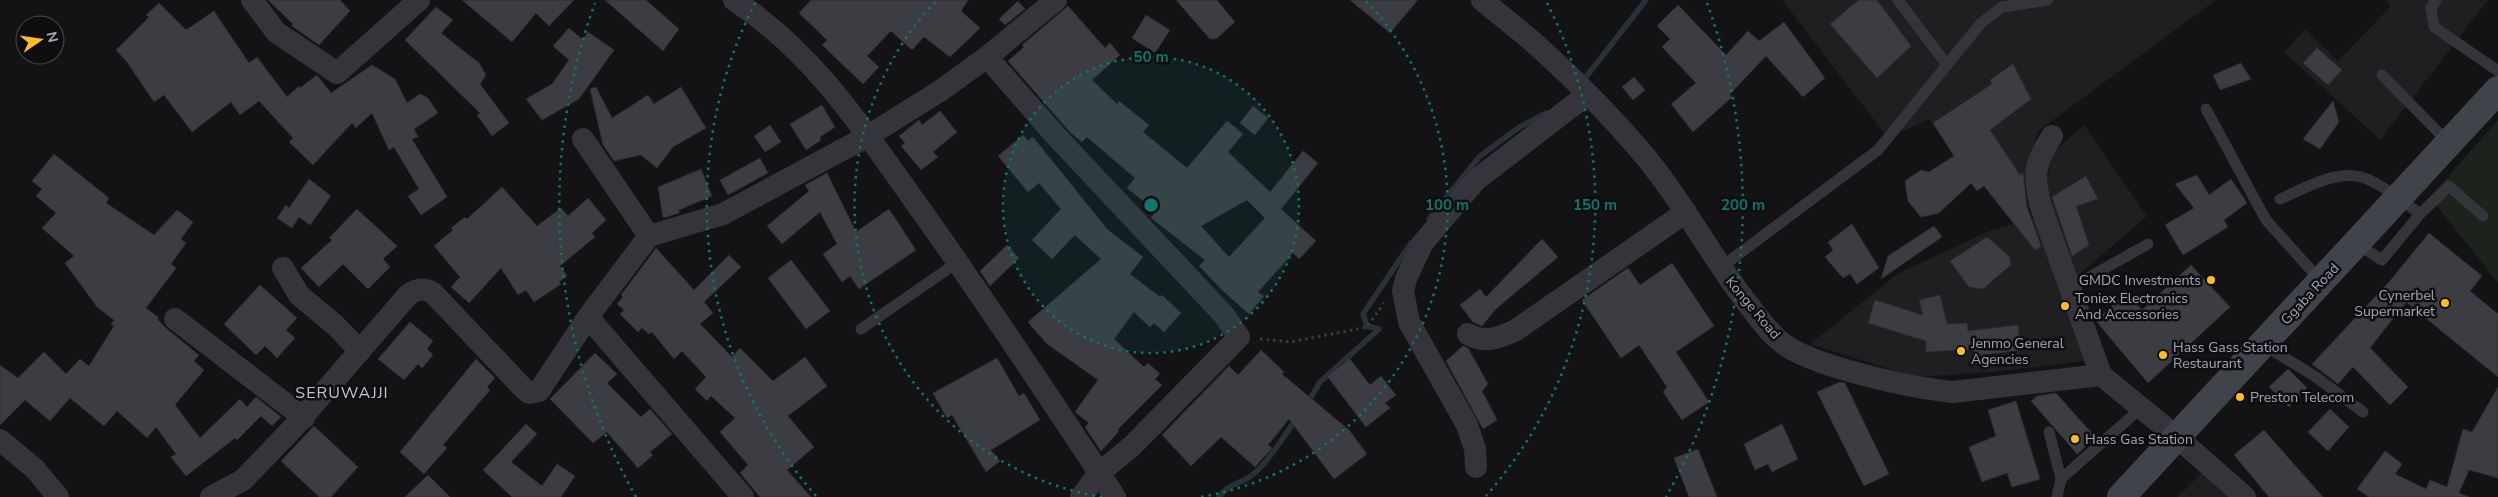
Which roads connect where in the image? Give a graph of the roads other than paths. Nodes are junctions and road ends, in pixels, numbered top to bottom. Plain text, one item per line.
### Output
1 (252, 0) edge
2 (419, 0) edge
3 (734, 0) edge
4 (1482, 0) edge
5 (1898, 0) edge
6 (2048, 0) edge
7 (2436, 0) edge
8 (1045, 2) edge
9 (987, 58) junction
10 (1947, 65) junction
11 (2498, 71) edge
12 (2382, 75) dead end
13 (2498, 90) edge
14 (1588, 94) junction
15 (2206, 109) dead end
16 (868, 136) junction
17 (2052, 136) dead end
18 (583, 139) dead end
19 (2449, 144) junction
20 (2280, 199) dead end
21 (2410, 206) junction
22 (1686, 212) junction
23 (2483, 216) dead end
24 (649, 236) junction
25 (2148, 244) dead end
26 (958, 262) junction
27 (283, 268) dead end
28 (1720, 268) junction
29 (2322, 282) junction
30 (2070, 288) junction
31 (588, 317) junction
32 (175, 319) dead end
33 (861, 328) dead end
34 (1468, 334) dead end
35 (2264, 345) junction
36 (360, 352) junction
37 (2101, 375) junction
38 (2141, 408) junction
39 (2362, 412) dead end
40 (304, 418) junction
41 (2049, 432) dead end
42 (2178, 438) junction
43 (0, 440) edge
44 (1476, 467) dead end
45 (1099, 474) junction
46 (2061, 479) junction
47 (58, 497) edge
48 (211, 497) edge
49 (743, 497) edge
50 (1081, 497) edge
51 (1115, 497) edge
52 (2058, 497) edge
53 (2122, 497) edge
54 (2245, 497) edge

1 - 2 street
3 - 16 street
4 - 14 street, Konge Road
5 - 10 lane
6 - 10 lane
7 - 11 lane
8 - 9 street
9 - 16 street
9 - 45 street
10 - 28 lane
12 - 19 lane
13 - 19 main road, Ggaba Road
14 - 22 street, Konge Road
14 - 44 street
15 - 29 lane
16 - 24 street
16 - 26 street
17 - 30 street
18 - 24 street
19 - 21 main road, Ggaba Road
20 - 21 lane
21 - 23 lane
21 - 29 main road, Ggaba Road
22 - 28 street, Konge Road
22 - 34 street
24 - 31 street
25 - 30 lane
26 - 33 lane
26 - 45 street
27 - 36 street
28 - 37 street, Konge Road
29 - 35 main road, Ggaba Road
30 - 37 street
31 - 36 street
31 - 49 street
32 - 40 street
35 - 39 lane
35 - 42 main road, Ggaba Road
36 - 40 street
37 - 38 street
38 - 42 street
38 - 46 lane
40 - 48 street
41 - 46 lane
42 - 53 main road, Ggaba Road
42 - 54 street
43 - 47 street
45 - 50 street
45 - 51 street
46 - 52 lane

